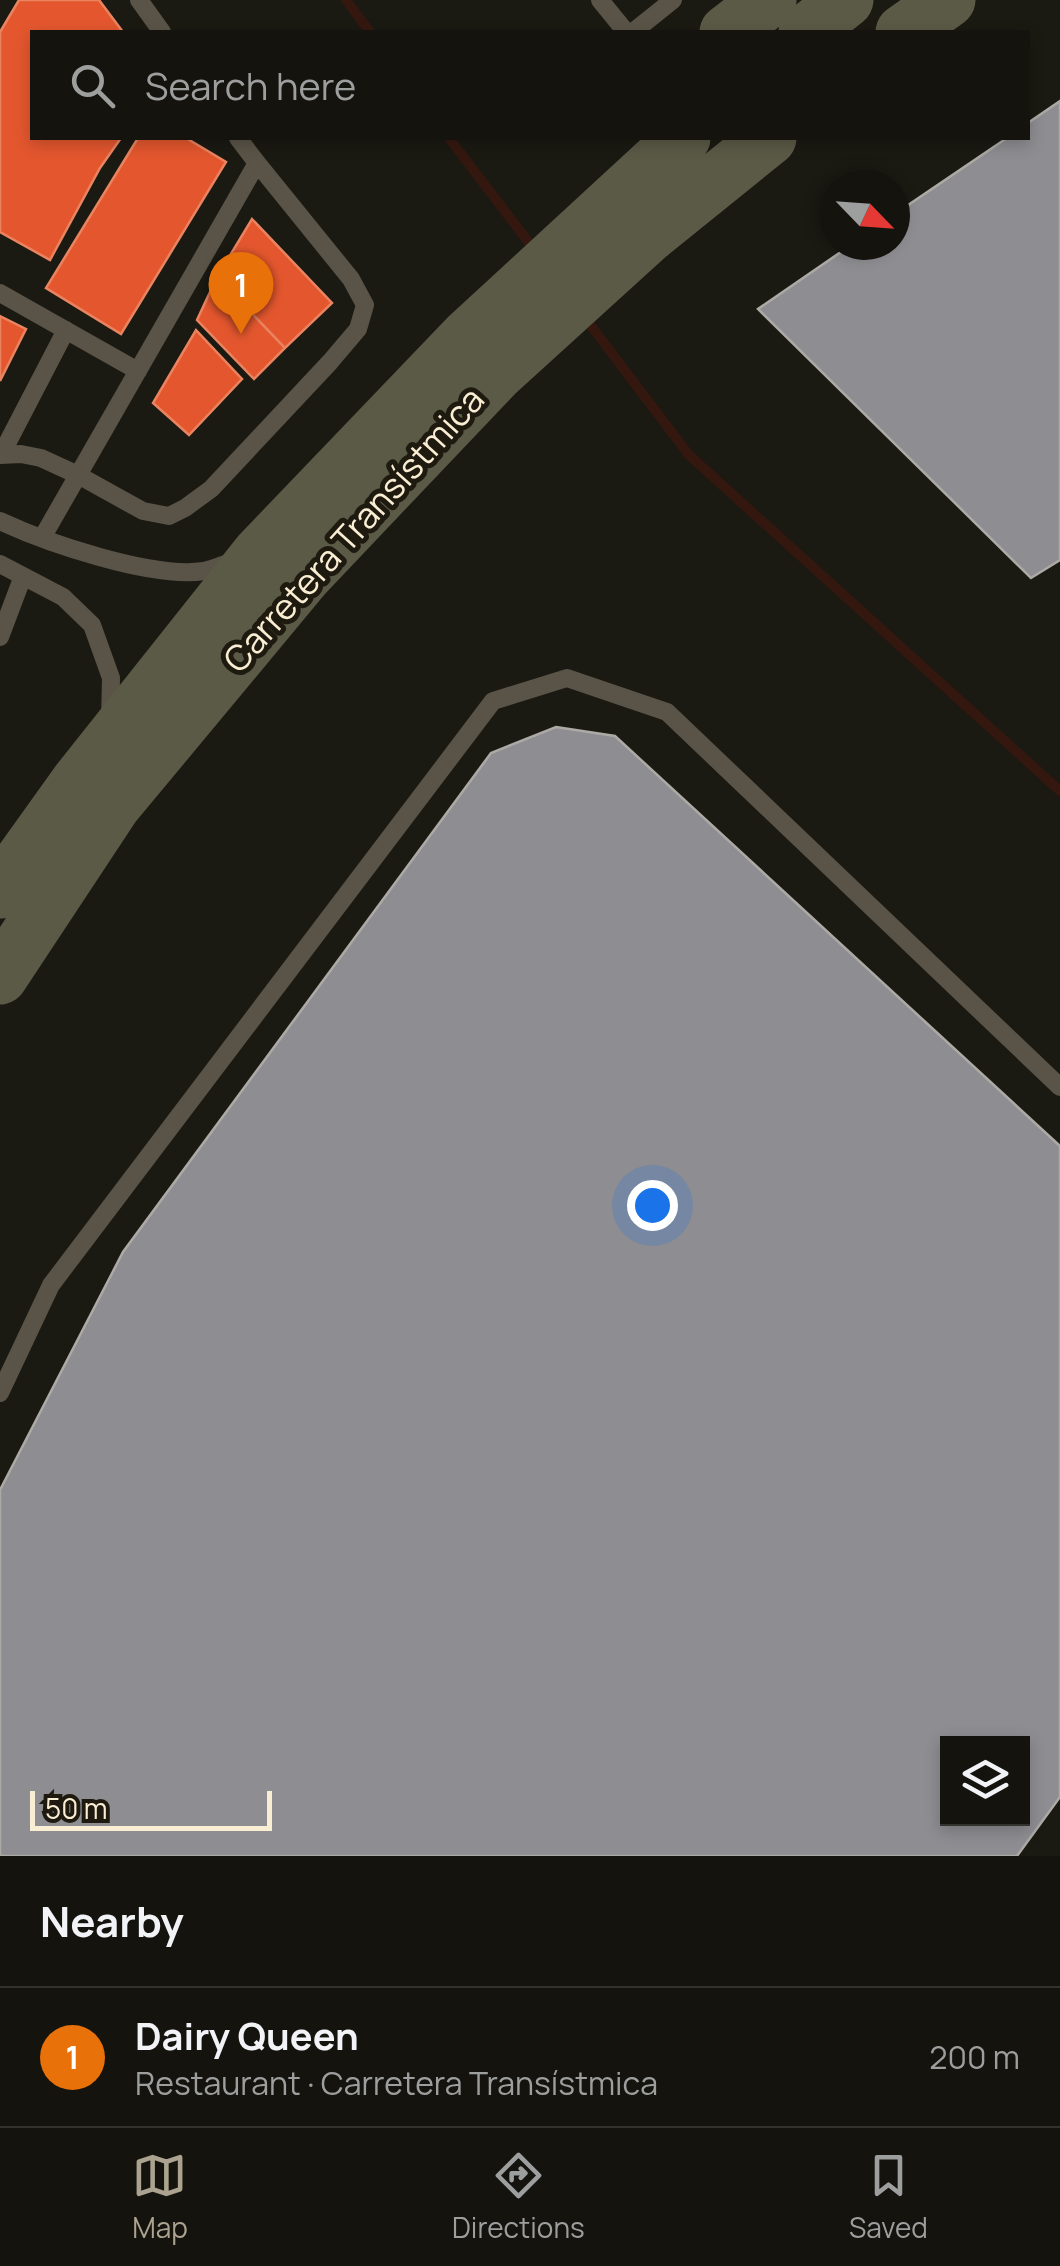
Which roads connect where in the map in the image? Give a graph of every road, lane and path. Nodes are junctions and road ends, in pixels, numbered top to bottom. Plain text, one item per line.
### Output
1 (138, 0) edge
2 (600, 0) edge
3 (673, 0) edge
4 (769, 0) edge
5 (846, 0) edge
6 (948, 0) edge
7 (160, 30) edge
8 (627, 30) edge
9 (632, 30) edge
10 (730, 30) edge
11 (808, 30) edge
12 (906, 30) edge
13 (240, 140) edge
14 (762, 140) edge
15 (257, 162) junction
16 (652, 174) edge
17 (0, 292) edge
18 (66, 330) junction
19 (481, 356) junction
20 (138, 371) junction
21 (0, 455) edge
22 (78, 475) junction
23 (0, 521) edge
24 (42, 538) junction
25 (258, 554) junction
26 (0, 564) edge
27 (23, 576) junction
28 (0, 637) edge
29 (110, 742) junction
30 (0, 891) edge
31 (0, 977) edge
32 (1060, 1087) edge
33 (0, 1393) edge

1 - 7 lane
2 - 8 lane
3 - 9 lane
4 - 10 main road
5 - 11 main road
6 - 12 main road
13 - 15 lane
14 - 16 main road, Carretera Transístmica
15 - 20 lane
15 - 22 lane
16 - 19 main road, Carretera Transístmica
17 - 18 lane
18 - 20 lane
18 - 21 lane
19 - 25 main road, Carretera Transístmica
19 - 31 main road, Carretera Transístmica
20 - 22 lane
21 - 22 lane
22 - 24 lane
23 - 24 lane
24 - 25 lane
25 - 29 main road, Carretera Transístmica
26 - 27 lane
27 - 28 lane
27 - 29 lane
29 - 30 main road, Carretera Transístmica
32 - 33 lane

